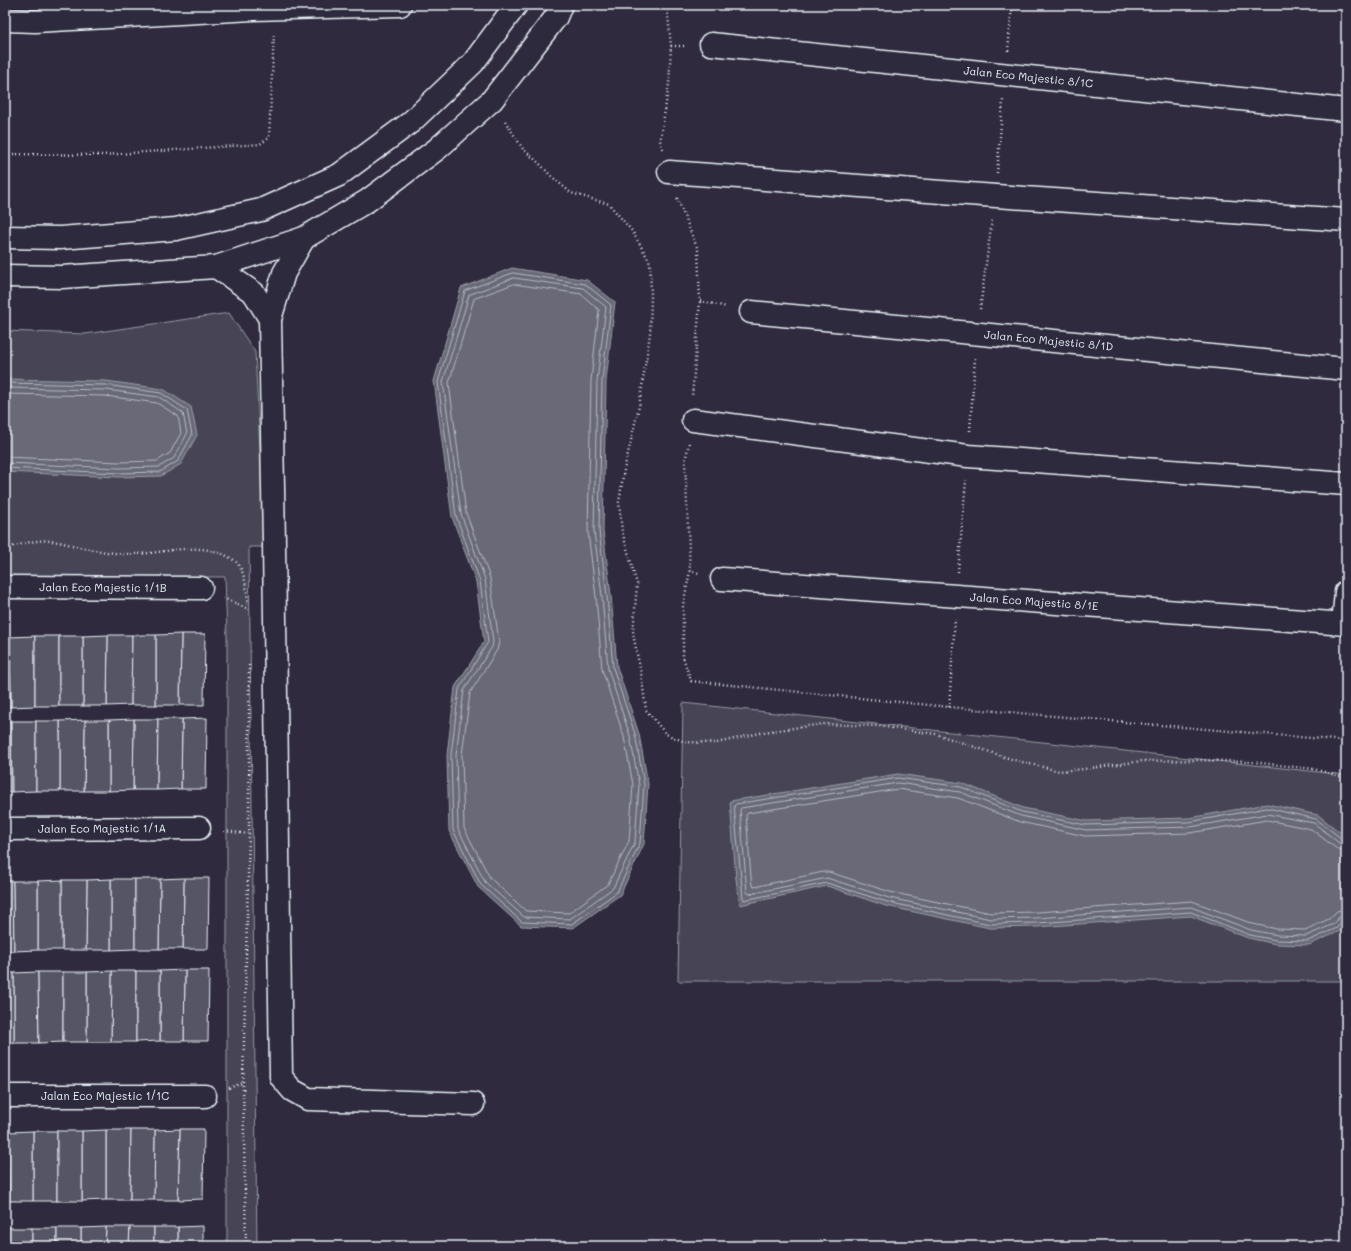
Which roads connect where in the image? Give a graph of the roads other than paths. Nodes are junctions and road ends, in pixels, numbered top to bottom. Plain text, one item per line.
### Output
1 (397, 5) edge
2 (516, 5) edge
3 (561, 5) edge
4 (5, 20) edge
5 (711, 44) dead end
6 (1346, 110) edge
7 (668, 172) road end
8 (1346, 220) edge
9 (5, 237) edge
10 (304, 238) junction
11 (216, 267) junction
12 (5, 276) edge
13 (751, 312) dead end
14 (270, 319) junction
15 (1346, 369) edge
16 (694, 420) road end
17 (1346, 484) edge
18 (722, 579) road end
19 (5, 588) edge
20 (201, 588) dead end
21 (1346, 592) edge
22 (1345, 624) edge
23 (199, 828) dead end
24 (5, 829) edge
25 (5, 1096) edge
26 (205, 1096) dead end
27 (473, 1104) dead end

1 - 4 street
2 - 9 street
3 - 10 street
5 - 6 street, Jalan Eco Majestic 8/1C
7 - 8 street
10 - 11 street
10 - 14 street
11 - 12 street
11 - 14 street
13 - 15 street, Jalan Eco Majestic 8/1D
14 - 27 street
16 - 17 street
18 - 22 street, Jalan Eco Majestic 8/1E
19 - 20 street, Jalan Eco Majestic 1/1B
21 - 22 street
23 - 24 street, Jalan Eco Majestic 1/1A
25 - 26 street, Jalan Eco Majestic 1/1C

